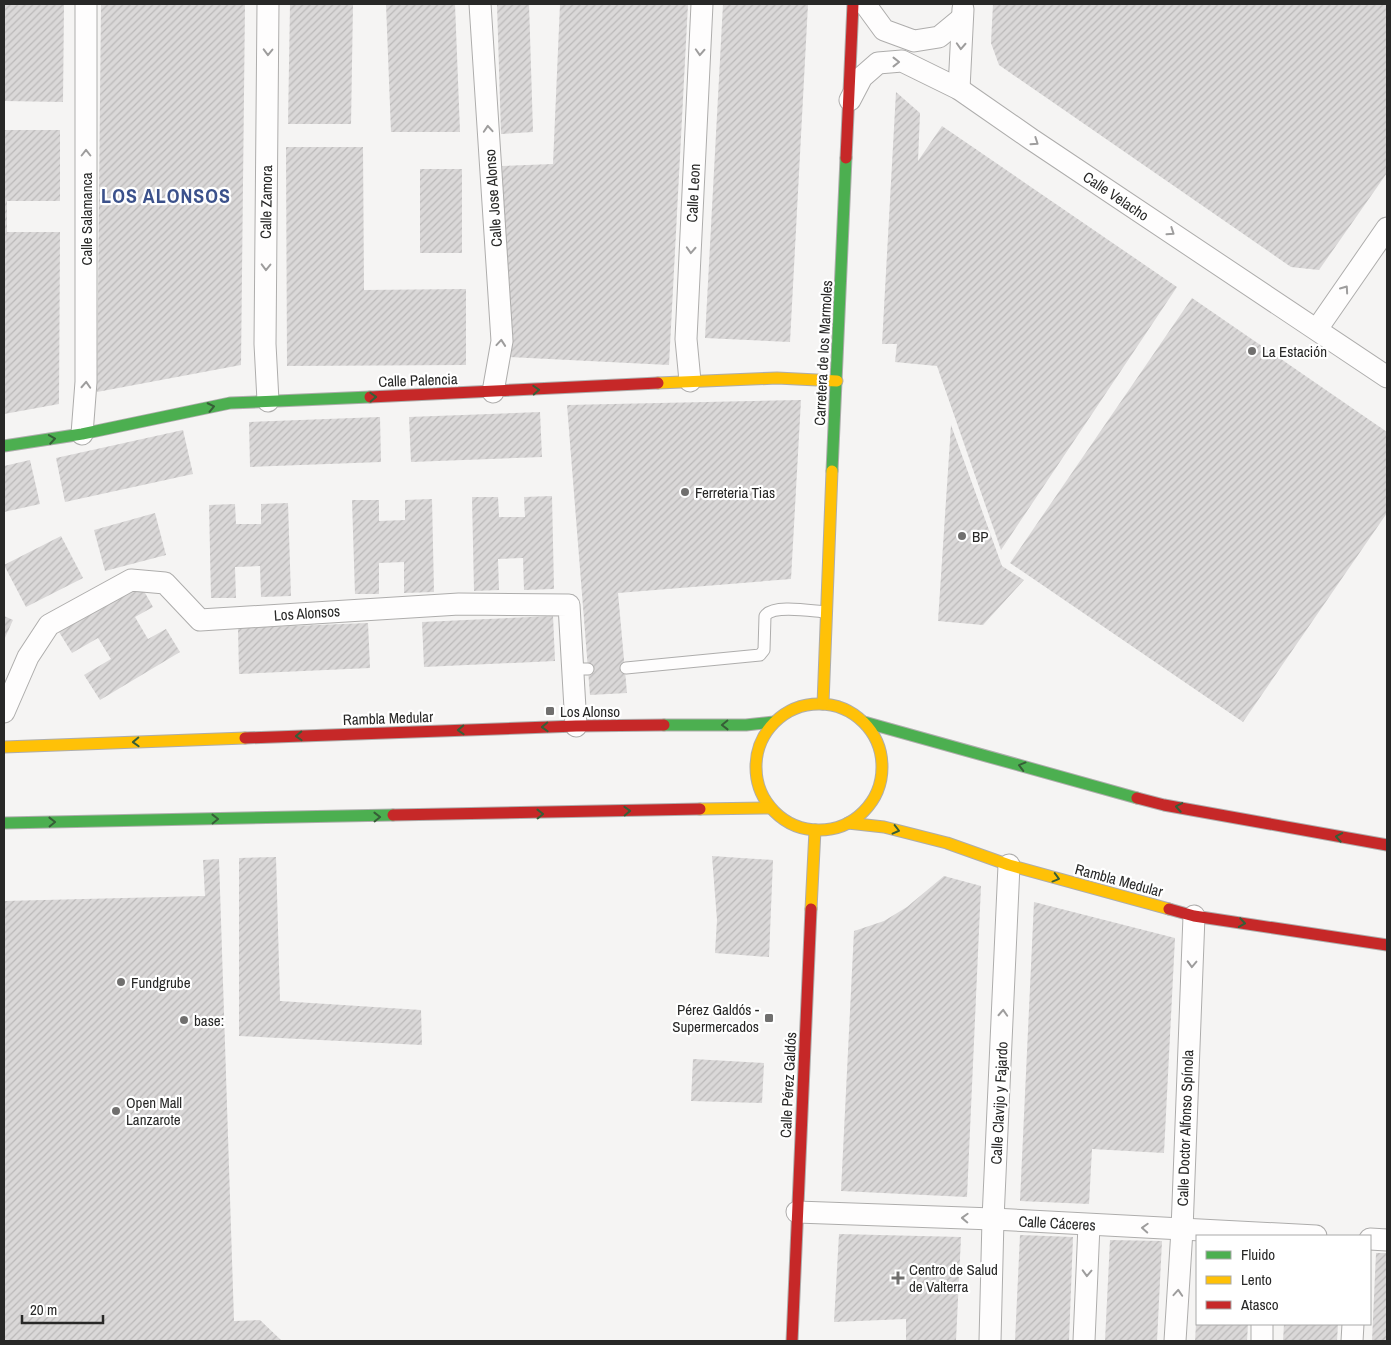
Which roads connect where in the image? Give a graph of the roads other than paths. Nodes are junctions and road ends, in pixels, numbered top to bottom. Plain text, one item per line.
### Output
1 (86, 4) edge
2 (268, 4) edge
3 (480, 4) edge
4 (702, 4) edge
5 (854, 4) edge
6 (865, 4) edge
7 (963, 11) edge
8 (884, 30) junction
9 (852, 46) junction
10 (959, 89) junction
11 (850, 100) junction
12 (1387, 228) edge
13 (1317, 329) junction
14 (1387, 377) edge
15 (838, 381) junction
16 (690, 382) junction
17 (494, 392) junction
18 (268, 401) junction
19 (82, 434) junction
20 (4, 446) edge
21 (825, 612) junction
22 (626, 668) dead end
23 (823, 704) junction
24 (4, 712) edge
25 (774, 722) junction
26 (864, 722) junction
27 (576, 726) junction
28 (4, 747) edge
29 (770, 808) junction
30 (4, 823) edge
31 (848, 823) junction
32 (815, 830) junction
33 (1387, 845) edge
34 (1009, 865) junction
35 (1194, 916) junction
36 (1387, 944) edge
37 (798, 1212) junction
38 (993, 1219) junction
39 (1089, 1224) junction
40 (1182, 1230) junction
41 (1266, 1235) edge
42 (1371, 1239) edge
43 (1387, 1240) edge
44 (1262, 1325) edge
45 (1353, 1325) edge
46 (792, 1341) edge
47 (990, 1341) edge
48 (1084, 1341) edge
49 (1175, 1341) edge
50 (1262, 1341) edge
51 (1352, 1341) edge

19 -> 1 street, Calle Salamanca
2 -> 18 street, Calle Zamora
17 -> 3 street, Calle Jose Alonso
4 -> 16 street, Calle Leon
5 - 9 main road, Carretera de los Marmoles
6 - 8 street
7 - 8 street
7 -> 10 street
8 - 9 street
9 - 11 main road, Carretera de los Marmoles
11 -> 10 street, Calle Velacho
10 -> 13 street, Calle Velacho
11 - 15 main road, Carretera de los Marmoles
13 -> 12 street
13 - 14 street, Calle Velacho
15 - 16 main road, Calle Palencia
15 - 21 main road, Carretera de los Marmoles
17 -> 16 main road, Calle Palencia
18 -> 17 main road, Calle Palencia
19 -> 18 main road, Calle Palencia
20 -> 19 main road, Calle Palencia
21 - 22 lane
21 - 23 main road, Carretera de los Marmoles
23 - 25 main road
23 - 26 main road
24 - 27 street, Los Alonsos
25 -> 27 main road, Rambla Medular
25 - 29 main road
26 - 31 main road
33 -> 26 main road
27 -> 28 main road, Rambla Medular
30 -> 29 main road
29 - 32 main road
31 - 32 main road
31 -> 34 main road, Rambla Medular
32 - 37 main road, Calle Pérez Galdós
34 -> 35 main road, Rambla Medular
38 -> 34 street, Calle Clavijo y Fajardo
35 -> 36 main road, Rambla Medular
35 -> 40 street, Calle Doctor Alfonso Spínola
38 -> 37 street, Calle Cáceres
37 - 46 main road, Calle Pérez Galdós
38 - 39 street, Calle Cáceres
38 - 47 street, Calle Clavijo y Fajardo
40 -> 39 street, Calle Cáceres
39 -> 48 street
40 - 41 street, Calle Cáceres
49 -> 40 street, Calle Doctor Alfonso Spínola
42 - 43 street
44 - 50 street
45 - 51 street

